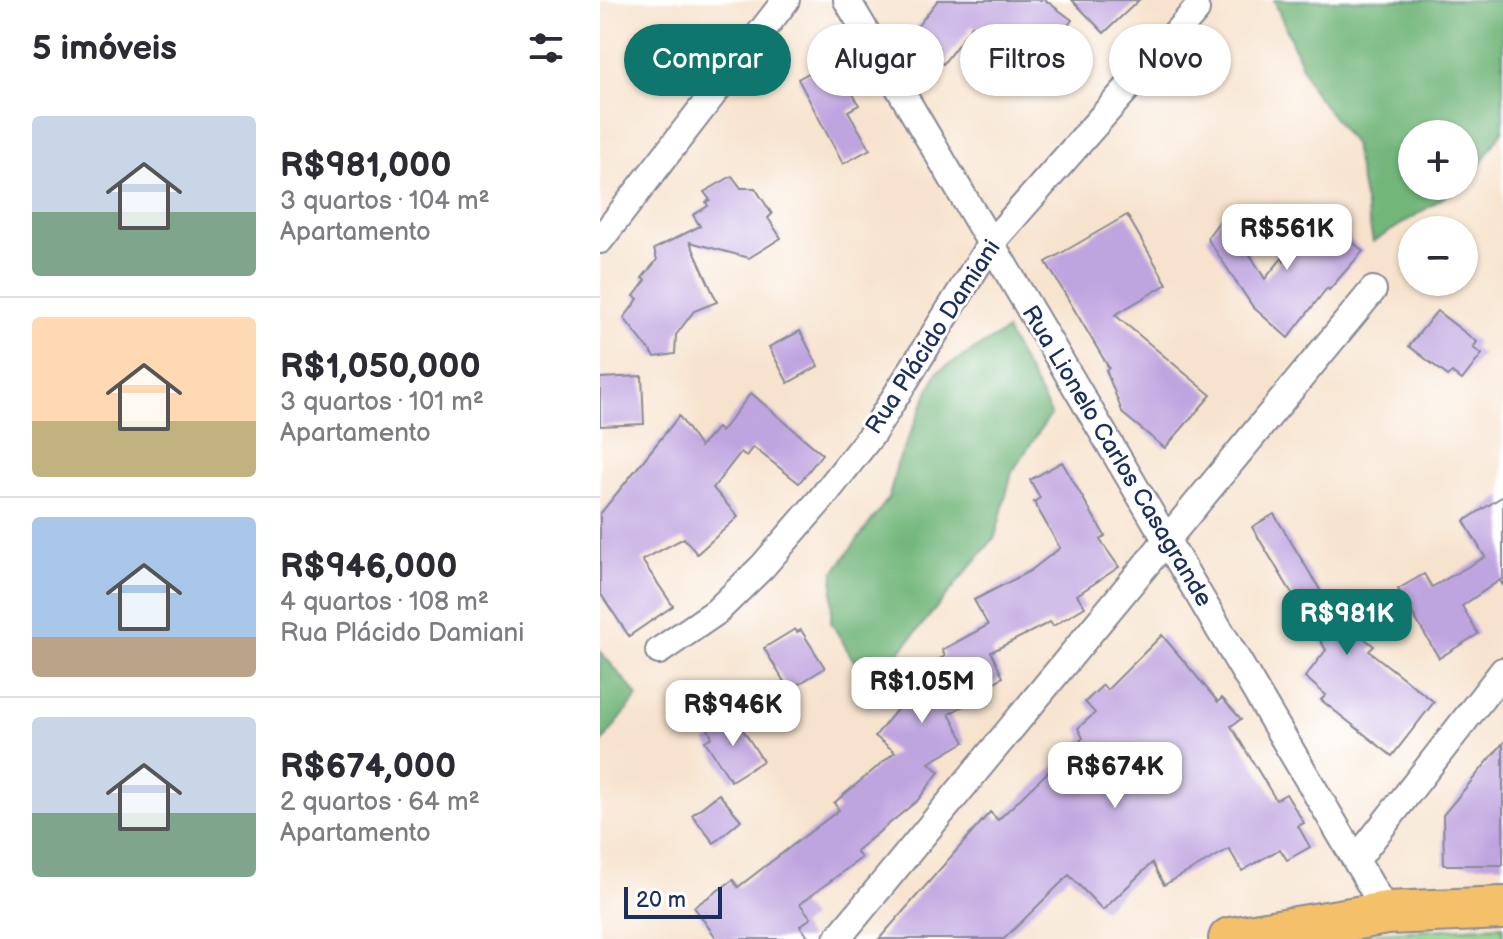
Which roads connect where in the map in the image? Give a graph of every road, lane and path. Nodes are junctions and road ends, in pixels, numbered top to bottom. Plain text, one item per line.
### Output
1 (786, 0) edge
2 (847, 0) edge
3 (1196, 10) dead end
4 (600, 240) edge
5 (991, 243) junction
6 (1373, 290) dead end
7 (1167, 540) junction
8 (659, 651) dead end
9 (1503, 671) edge
10 (1356, 860) junction
11 (1503, 908) edge
12 (1387, 913) junction
13 (837, 939) edge
14 (1230, 939) edge

1 - 4 street
2 - 5 street, Rua Lionelo Carlos Casagrande
3 - 5 street, Rua Plácido Damiani
5 - 7 street, Rua Lionelo Carlos Casagrande
5 - 8 street, Rua Plácido Damiani
6 - 7 street
7 - 10 street, Rua Lionelo Carlos Casagrande
7 - 13 street
9 - 10 street
10 - 12 street, Rua Lionelo Carlos Casagrande
11 - 12 main road
12 - 14 main road

